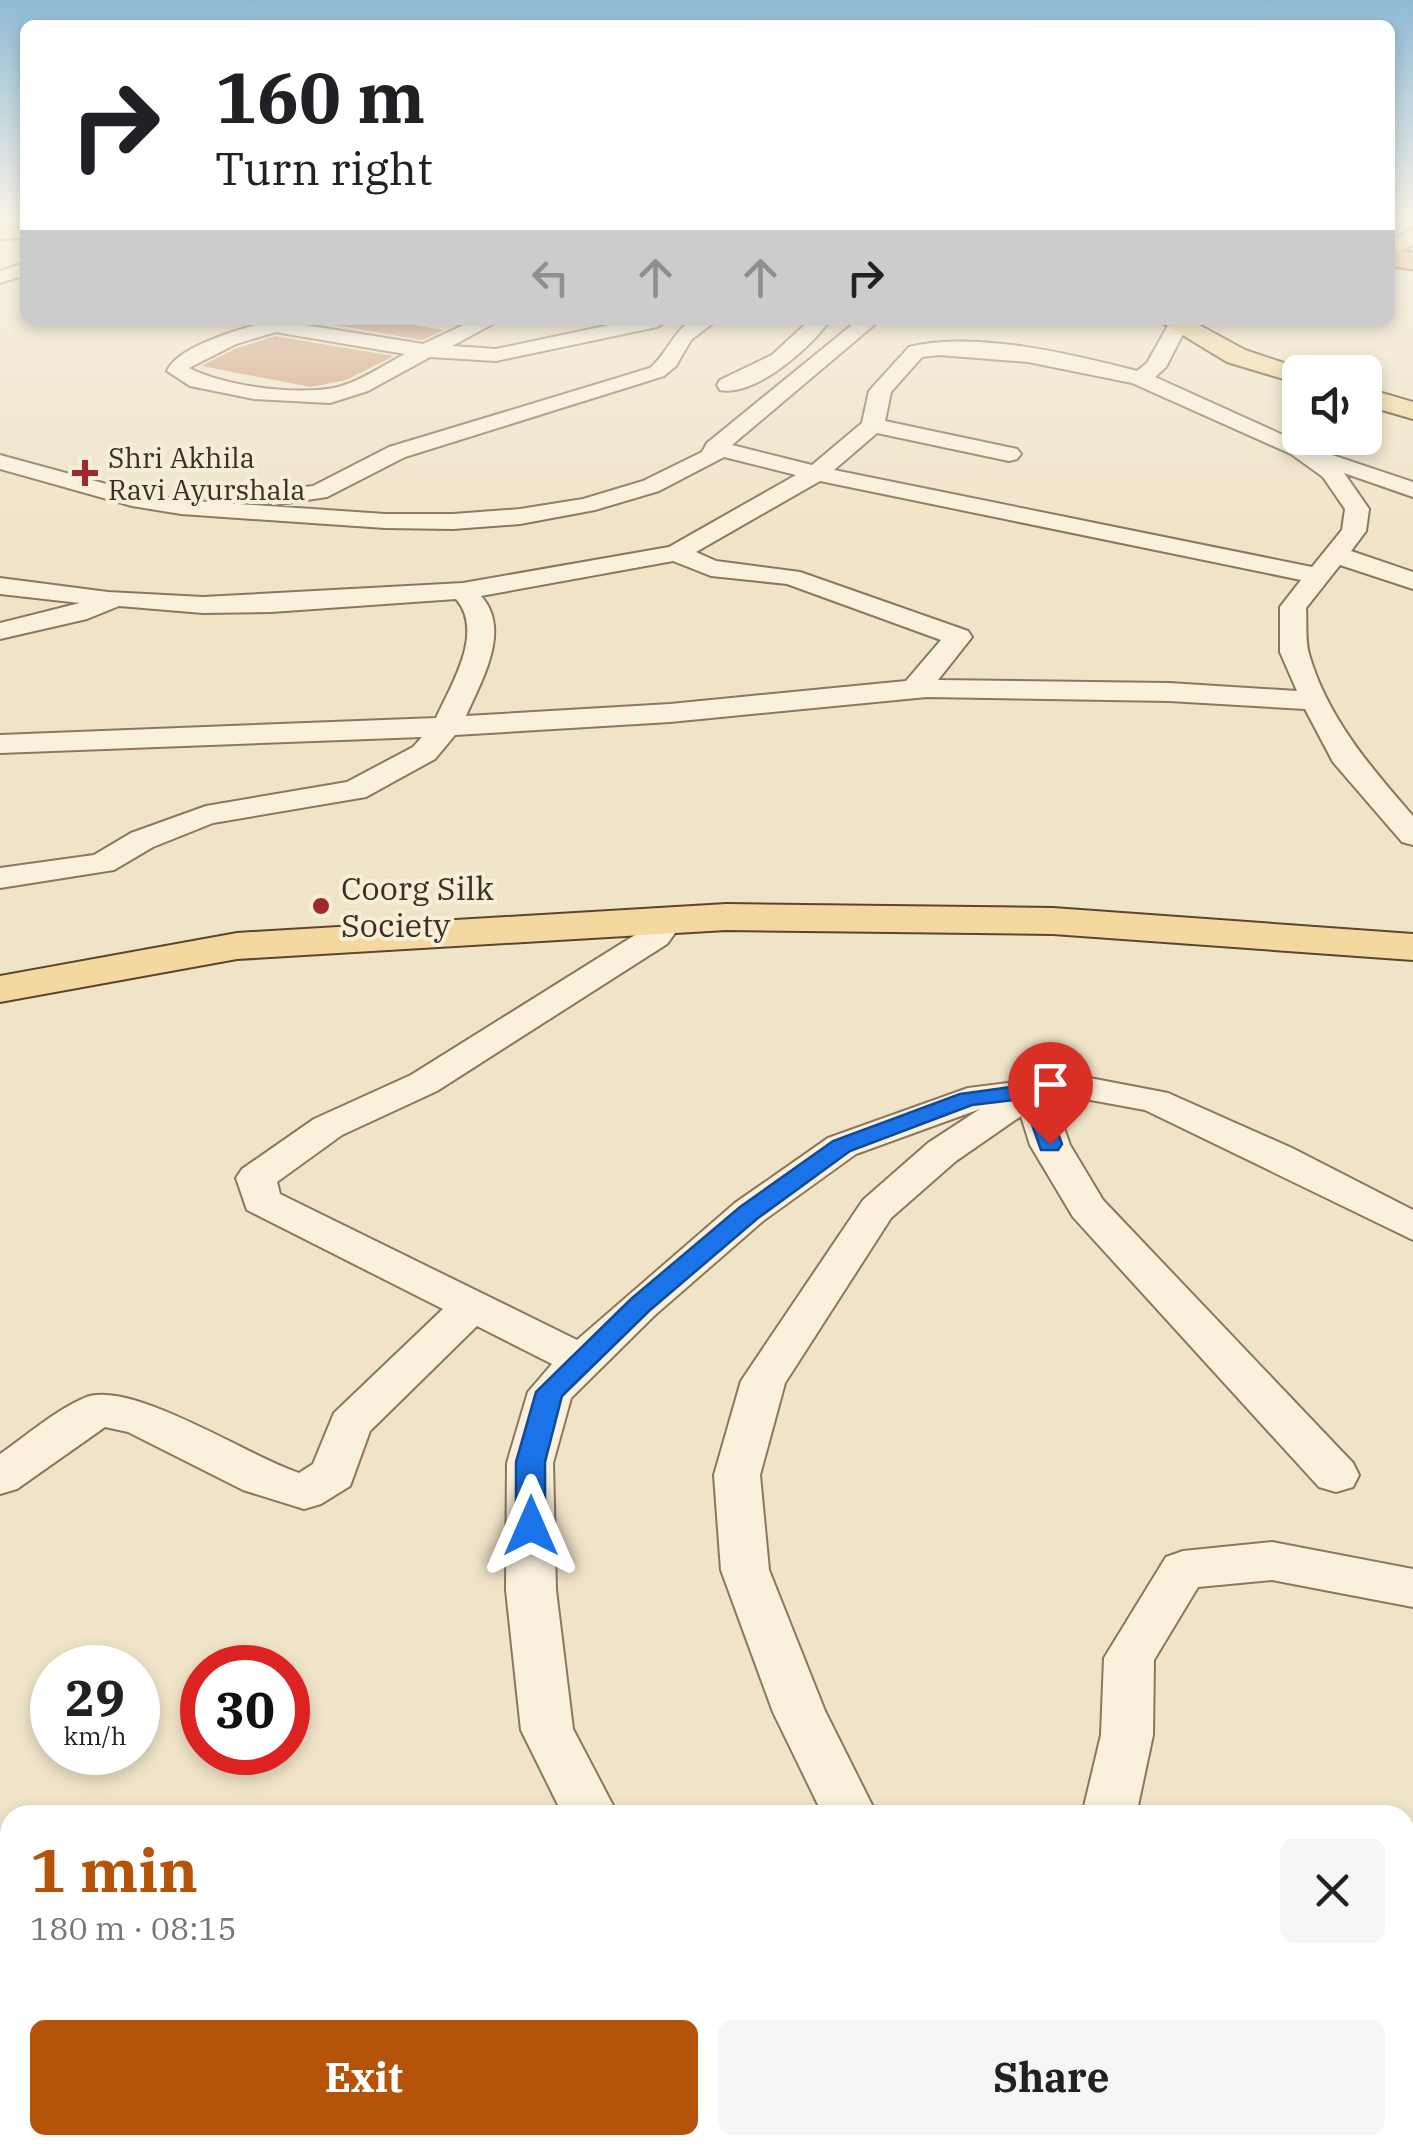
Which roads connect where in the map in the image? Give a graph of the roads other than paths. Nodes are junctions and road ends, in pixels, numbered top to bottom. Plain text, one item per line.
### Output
1 (281, 325) edge
2 (297, 325) edge
3 (480, 325) edge
4 (632, 325) edge
5 (698, 325) edge
6 (816, 325) edge
7 (1173, 325) edge
8 (1179, 325) edge
9 (883, 339) edge
10 (426, 351) junction
11 (1282, 370) edge
12 (1140, 378) junction
13 (728, 385) dead end
14 (1382, 401) edge
15 (1413, 411) edge
16 (873, 425) junction
17 (1282, 441) edge
18 (716, 448) junction
19 (1009, 454) dead end
20 (1309, 455) edge
21 (1318, 455) edge
22 (0, 462) edge
23 (816, 473) junction
24 (1413, 490) edge
25 (117, 494) junction
26 (676, 552) junction
27 (1334, 554) junction
28 (1316, 575) junction
29 (1413, 581) edge
30 (0, 586) edge
31 (464, 590) junction
32 (116, 598) junction
33 (3, 633) edge
34 (916, 689) junction
35 (1315, 702) junction
36 (448, 725) junction
37 (0, 744) edge
38 (1413, 835) edge
39 (0, 878) edge
40 (667, 920) junction
41 (1413, 947) edge
42 (0, 990) edge
43 (1032, 1091) junction
44 (1413, 1228) edge
45 (474, 1304) junction
46 (582, 1361) junction
47 (1336, 1475) dead end
48 (0, 1477) edge
49 (1413, 1588) edge
50 (586, 1805) edge
51 (845, 1805) edge
52 (1110, 1805) edge

1 - 10 street
2 - 10 street
3 - 10 street
4 - 10 street
5 - 25 street
6 - 13 street
7 - 12 street
8 - 11 main road
9 - 12 street
9 - 16 street
9 - 18 street
12 - 17 street
14 - 15 main road
16 - 19 street
16 - 23 street
18 - 23 street
18 - 25 street
20 - 27 street
21 - 24 street
22 - 25 street
23 - 26 street
23 - 28 street
26 - 31 street
26 - 34 street
27 - 28 street
27 - 29 street
28 - 35 street
30 - 32 street
31 - 32 street
31 - 36 street
32 - 33 street
34 - 35 street
34 - 36 street
35 - 38 street
36 - 37 street
36 - 39 street
40 - 41 main road
40 - 42 main road
40 - 45 street
43 - 44 street
43 - 46 street
43 - 47 street
43 - 51 street
45 - 46 street
45 - 48 street
46 - 50 street
49 - 52 street

